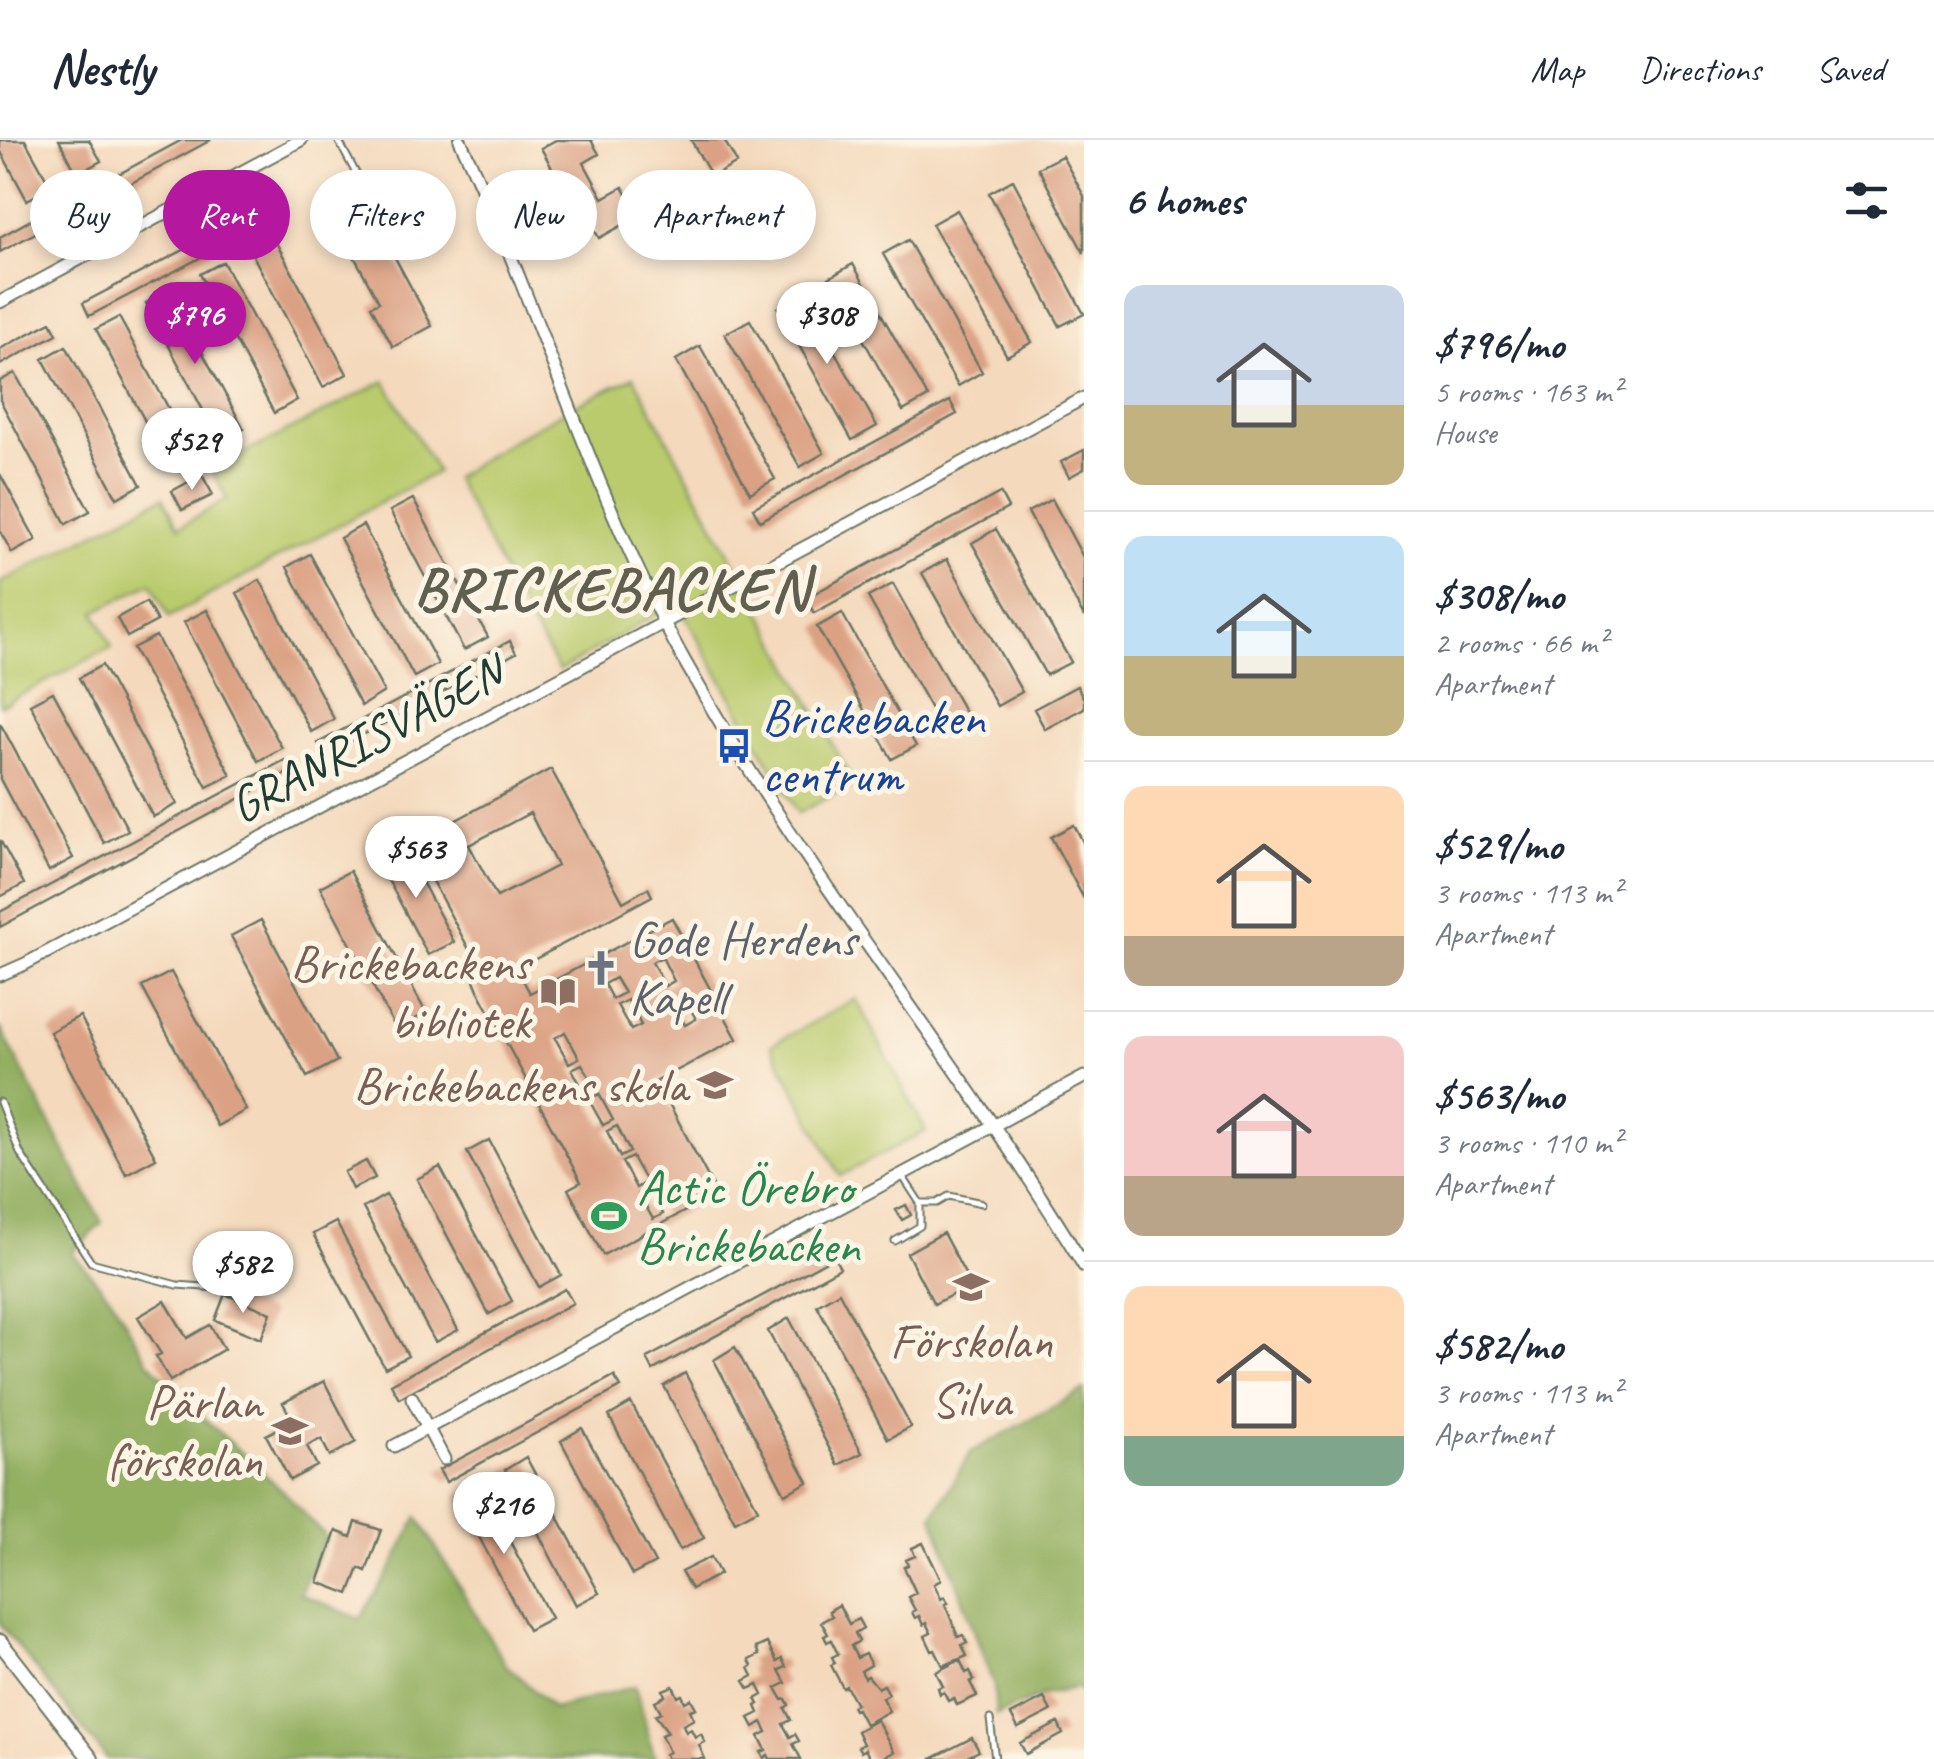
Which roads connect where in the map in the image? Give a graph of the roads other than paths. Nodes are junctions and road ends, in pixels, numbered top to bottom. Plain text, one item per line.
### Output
1 (301, 140) edge
2 (338, 140) edge
3 (460, 140) edge
4 (354, 170) edge
5 (0, 302) edge
6 (1084, 398) edge
7 (664, 622) junction
8 (0, 976) edge
9 (1084, 1077) edge
10 (0, 1102) edge
11 (994, 1125) junction
12 (902, 1174) junction
13 (982, 1203) dead end
14 (920, 1204) junction
15 (894, 1241) dead end
16 (1084, 1266) edge
17 (218, 1288) dead end
18 (412, 1398) dead end
19 (427, 1428) junction
20 (394, 1446) dead end
21 (444, 1459) dead end
22 (0, 1642) edge
23 (990, 1718) dead end
24 (91, 1759) edge
25 (995, 1759) edge

1 - 5 street
2 - 4 lane
3 - 7 street
6 - 7 street, GRANRISVÄGEN
7 - 8 street, GRANRISVÄGEN
7 - 11 street
9 - 11 street
10 - 17 lane
11 - 12 street
11 - 16 street
12 - 14 lane
12 - 19 street
13 - 14 lane
14 - 15 lane
18 - 19 street
19 - 20 street
19 - 21 street
22 - 24 street
23 - 25 lane

